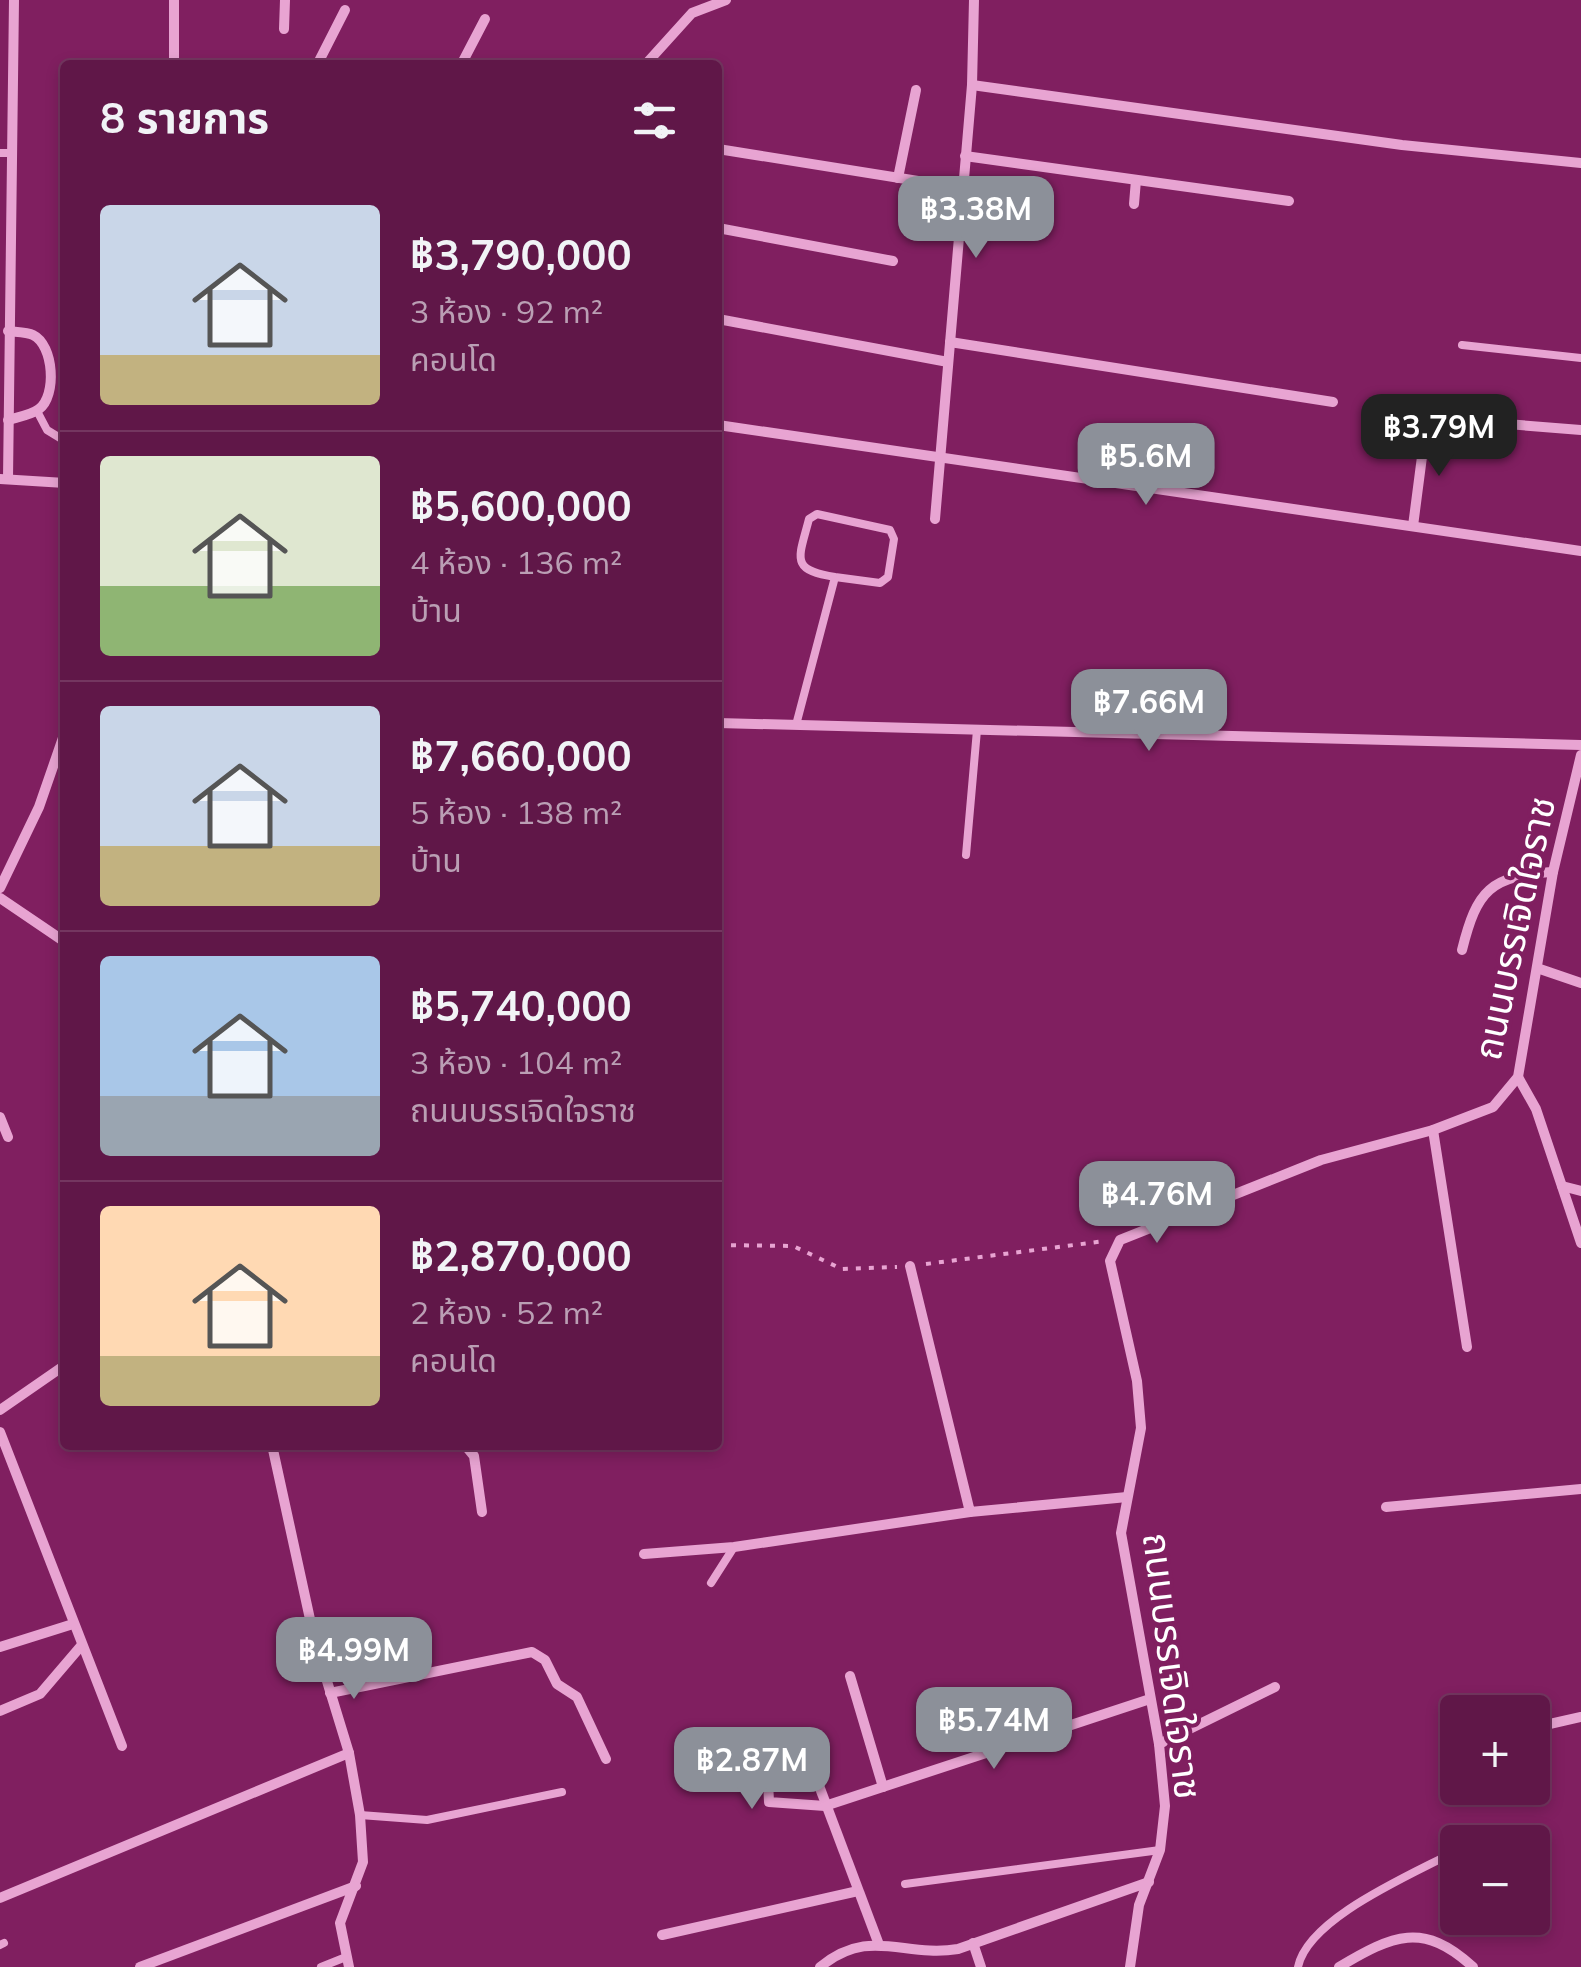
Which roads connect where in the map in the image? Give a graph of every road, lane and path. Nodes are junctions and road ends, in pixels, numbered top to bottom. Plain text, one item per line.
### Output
1 (14, 0) edge
2 (174, 0) edge
3 (285, 0) edge
4 (726, 0) edge
5 (974, 0) edge
6 (345, 10) dead end
7 (485, 18) dead end
8 (284, 29) dead end
9 (174, 60) edge
10 (320, 60) edge
11 (464, 60) edge
12 (649, 60) edge
13 (972, 85) junction
14 (916, 90) dead end
15 (722, 150) edge
16 (5, 153) edge
17 (965, 156) junction
18 (1581, 163) edge
19 (898, 178) junction
20 (1136, 180) junction
21 (962, 188) junction
22 (1289, 201) dead end
23 (1134, 204) dead end
24 (722, 229) edge
25 (892, 260) dead end
26 (722, 320) edge
27 (8, 331) junction
28 (950, 342) junction
29 (1462, 346) dead end
30 (1581, 358) edge
31 (948, 362) junction
32 (1333, 402) dead end
33 (37, 412) junction
34 (8, 420) junction
35 (722, 426) edge
36 (1581, 430) edge
37 (60, 438) edge
38 (940, 457) junction
39 (4, 479) edge
40 (60, 482) edge
41 (934, 519) dead end
42 (1414, 526) junction
43 (1581, 551) edge
44 (835, 577) junction
45 (722, 723) edge
46 (796, 725) junction
47 (977, 730) junction
48 (1581, 745) edge
49 (60, 746) edge
50 (1581, 755) edge
51 (966, 855) dead end
52 (1553, 872) junction
53 (0, 888) edge
54 (0, 898) edge
55 (60, 939) edge
56 (1462, 950) dead end
57 (1537, 968) junction
58 (1581, 984) edge
59 (1518, 1077) junction
60 (0, 1118) edge
61 (1432, 1130) junction
62 (8, 1137) dead end
63 (1562, 1186) junction
64 (1581, 1190) edge
65 (1581, 1242) edge
66 (910, 1266) dead end
67 (1467, 1346) dead end
68 (60, 1368) edge
69 (0, 1410) edge
70 (0, 1432) edge
71 (273, 1450) edge
72 (469, 1450) edge
73 (1581, 1489) edge
74 (1126, 1498) junction
75 (1386, 1508) dead end
76 (482, 1512) dead end
77 (970, 1512) junction
78 (734, 1547) junction
79 (644, 1554) dead end
80 (710, 1583) dead end
81 (73, 1624) junction
82 (82, 1646) junction
83 (0, 1648) edge
84 (850, 1676) dead end
85 (1275, 1687) dead end
86 (330, 1693) junction
87 (1150, 1699) junction
88 (0, 1711) edge
89 (1581, 1717) edge
90 (1550, 1724) edge
91 (766, 1737) dead end
92 (1159, 1744) junction
93 (122, 1746) dead end
94 (349, 1753) junction
95 (606, 1759) dead end
96 (812, 1768) dead end
97 (883, 1788) junction
98 (562, 1792) dead end
99 (825, 1806) junction
100 (360, 1815) junction
101 (1160, 1850) junction
102 (1440, 1860) edge
103 (1149, 1882) junction
104 (905, 1884) dead end
105 (356, 1886) junction
106 (858, 1891) junction
107 (0, 1898) edge
108 (662, 1935) dead end
109 (878, 1942) junction
110 (973, 1944) junction
111 (348, 1962) edge
112 (140, 1967) edge
113 (321, 1967) edge
114 (820, 1967) edge
115 (981, 1967) edge
116 (1130, 1967) edge
117 (1298, 1967) edge
118 (1339, 1967) edge
119 (1474, 1967) edge

1 - 16 street
2 - 9 street
3 - 8 street
4 - 12 street
5 - 13 street
6 - 10 street
7 - 11 street
13 - 17 street
13 - 18 street
14 - 19 street
15 - 19 street
16 - 27 street
17 - 20 street
17 - 21 street
19 - 21 street
20 - 22 street
20 - 23 street
21 - 28 street
24 - 25 street
26 - 31 street
27 - 33 street
27 - 34 street
28 - 31 street
28 - 32 street
29 - 30 lane
31 - 38 street
33 - 34 street
33 - 37 lane
34 - 39 street
35 - 38 street
36 - 42 street
38 - 41 street
38 - 42 street
39 - 40 street
42 - 43 street
44 - 44 lane
44 - 46 lane
45 - 46 street
46 - 47 street
47 - 48 street
47 - 51 lane
49 - 53 street
50 - 52 street, ถนนบรรเจิดใจราช
52 - 56 street
52 - 57 street, ถนนบรรเจิดใจราช
54 - 55 street
57 - 58 street
57 - 59 street, ถนนบรรเจิดใจราช
59 - 61 street, ถนนบรรเจิดใจราช
59 - 63 street
60 - 62 street
61 - 67 street
61 - 74 street, ถนนบรรเจิดใจราช
63 - 64 street
63 - 65 street
66 - 77 street
68 - 69 street
70 - 81 street
71 - 86 street
72 - 76 street
73 - 75 street
74 - 77 street
74 - 87 street, ถนนบรรเจิดใจราช
77 - 78 street
78 - 79 street
78 - 80 lane
81 - 82 street
81 - 83 street
82 - 88 street
82 - 93 street
84 - 97 street
85 - 92 street
86 - 94 street
86 - 95 street
87 - 92 street, ถนนบรรเจิดใจราช
87 - 97 street
89 - 90 street
91 - 99 street
92 - 101 street, ถนนบรรเจิดใจราช
94 - 100 street
94 - 107 street
96 - 99 street
97 - 99 street
98 - 100 lane
99 - 106 street
100 - 105 street
101 - 103 street, ถนนบรรเจิดใจราช
101 - 104 lane
102 - 117 lane
103 - 110 street
103 - 116 street, ถนนบรรเจิดใจราช
105 - 111 street
105 - 112 street
106 - 108 street
106 - 109 street
109 - 110 street
109 - 114 street
110 - 115 street
111 - 113 lane
118 - 119 street

